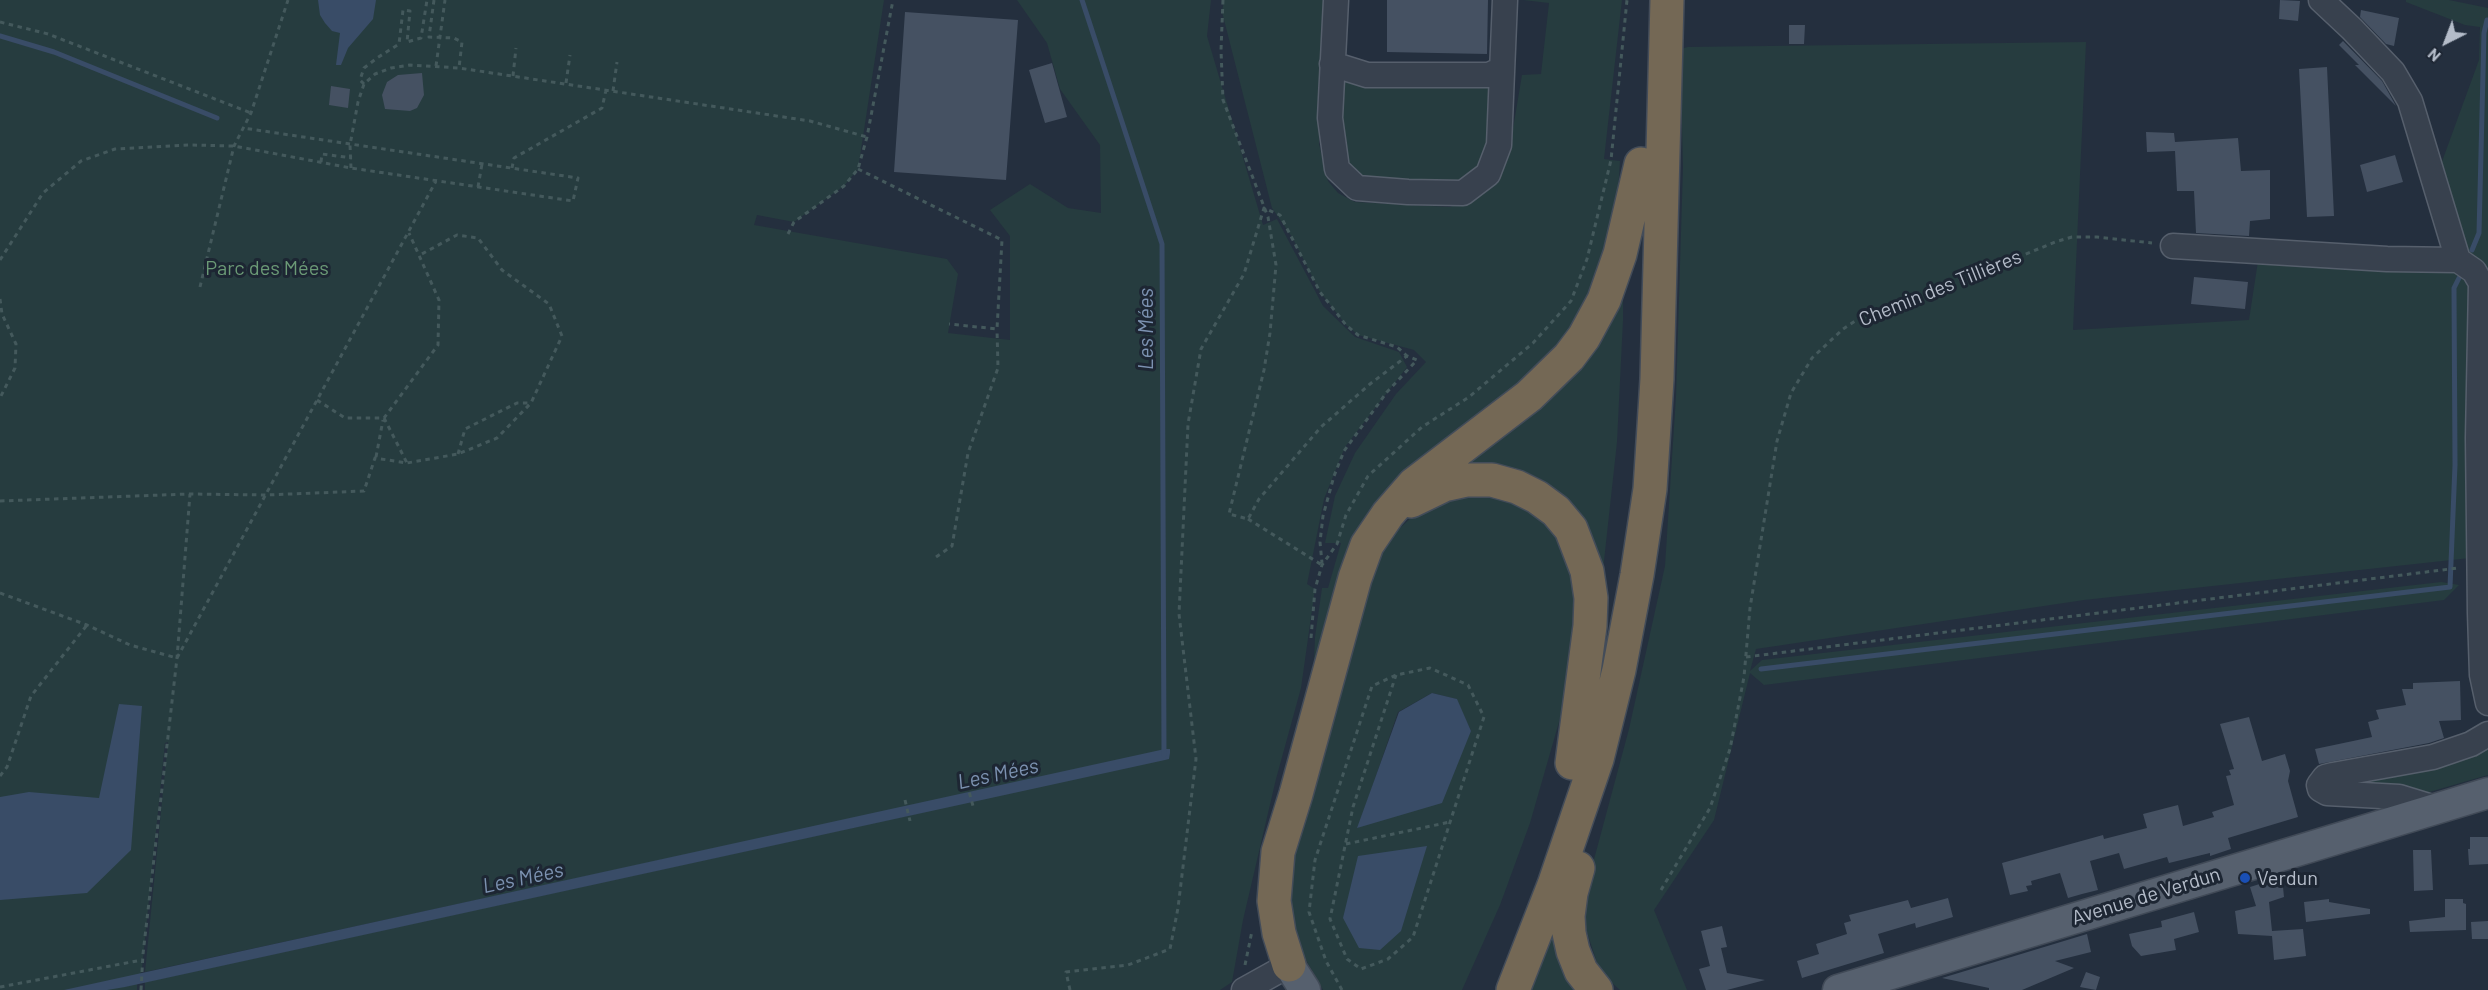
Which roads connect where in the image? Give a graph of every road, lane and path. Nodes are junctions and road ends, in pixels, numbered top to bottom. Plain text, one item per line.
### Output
1 (288, 0) edge
2 (427, 0) edge
3 (434, 0) edge
4 (445, 0) edge
5 (893, 0) edge
6 (1223, 0) edge
7 (1336, 0) edge
8 (1506, 0) edge
9 (1627, 0) edge
10 (1646, 0) edge
11 (1667, 0) edge
12 (2321, 0) edge
13 (0, 22) edge
14 (440, 37) junction
15 (516, 48) dead end
16 (570, 56) dead end
17 (617, 62) dead end
18 (1332, 64) junction
19 (436, 66) junction
20 (459, 68) junction
21 (1502, 69) junction
22 (513, 76) junction
23 (364, 84) junction
24 (566, 84) junction
25 (606, 90) junction
26 (613, 91) junction
27 (251, 112) junction
28 (243, 128) junction
29 (867, 136) junction
30 (350, 145) junction
31 (234, 146) junction
32 (352, 158) junction
33 (321, 163) junction
34 (482, 164) junction
35 (1641, 164) junction
36 (351, 168) junction
37 (512, 168) junction
38 (858, 169) junction
39 (436, 181) junction
40 (478, 187) junction
41 (1264, 208) junction
42 (409, 233) junction
43 (788, 234) dead end
44 (2173, 246) joint
45 (418, 256) junction
46 (0, 260) edge
47 (2458, 260) junction
48 (200, 287) dead end
49 (0, 299) edge
50 (950, 324) dead end
51 (997, 329) junction
52 (1407, 356) junction
53 (0, 398) edge
54 (317, 400) junction
55 (531, 403) junction
56 (384, 418) junction
57 (458, 454) junction
58 (375, 458) junction
59 (407, 463) junction
60 (190, 494) junction
61 (266, 495) junction
62 (0, 501) edge
63 (1388, 514) junction
64 (1248, 519) junction
65 (936, 557) dead end
66 (1322, 565) junction
67 (2463, 567) dead end
68 (0, 593) edge
69 (87, 625) junction
70 (1746, 657) junction
71 (177, 658) junction
72 (1396, 675) junction
73 (2488, 703) edge
74 (2488, 734) edge
75 (1584, 761) junction
76 (0, 776) edge
77 (967, 784) dead end
78 (2488, 793) edge
79 (905, 800) dead end
80 (973, 806) dead end
81 (2435, 808) junction
82 (910, 821) dead end
83 (1450, 822) junction
84 (1346, 844) junction
85 (1661, 890) dead end
86 (142, 960) junction
87 (1297, 978) edge
88 (0, 987) edge
89 (141, 990) edge
90 (1070, 990) edge
91 (1244, 990) edge
92 (1342, 990) edge
93 (1491, 990) edge
94 (1513, 990) edge
95 (1596, 990) edge
96 (1838, 990) edge

1 - 27 path
2 - 23 path
3 - 14 path
4 - 14 path
5 - 29 path
6 - 41 path
7 - 18 street
8 - 21 street
9 - 66 path
10 - 35 highway
11 - 75 highway
12 - 47 street
13 - 27 path
14 - 19 path
14 - 20 path
15 - 22 path
16 - 24 path
17 - 26 path
18 - 21 street
18 - 21 street
19 - 20 path
19 - 23 path
20 - 22 path
22 - 24 path
23 - 30 path
24 - 25 path
25 - 26 path
25 - 37 path
26 - 29 path
27 - 28 path
28 - 30 path
28 - 31 path
29 - 38 path
30 - 32 path
30 - 34 path
31 - 33 path
31 - 46 path
31 - 48 path
32 - 33 path
32 - 36 path
33 - 36 path
34 - 37 path
34 - 40 path
35 - 63 highway
35 - 75 highway
36 - 39 path
37 - 40 path
38 - 43 path
38 - 51 path
39 - 40 path
39 - 42 path
41 - 52 path
41 - 64 path
41 - 90 path
42 - 45 path
42 - 54 path
44 - 47 street
44 - 70 path, Chemin des Tillières
45 - 55 path
45 - 56 path
47 - 73 street
49 - 53 path
50 - 51 path
51 - 65 path
52 - 64 path
52 - 66 path
54 - 56 path
54 - 61 path
55 - 57 path
55 - 57 path
56 - 58 path
56 - 59 path
57 - 59 path
58 - 59 path
58 - 61 path
60 - 61 path
60 - 62 path
60 - 71 path
61 - 71 path
63 - 75 highway
63 - 87 highway
64 - 66 path
67 - 70 path
68 - 69 path
69 - 71 path
69 - 76 path
70 - 85 path, Chemin des Tillières
71 - 86 path
72 - 83 path
72 - 84 path
72 - 92 path
74 - 81 street
75 - 93 highway
75 - 94 highway
75 - 95 highway
77 - 80 path
78 - 81 main road, Avenue de Verdun
79 - 82 path
81 - 96 main road, Avenue de Verdun
83 - 84 path
83 - 84 path
86 - 88 path
86 - 89 path
87 - 91 street

